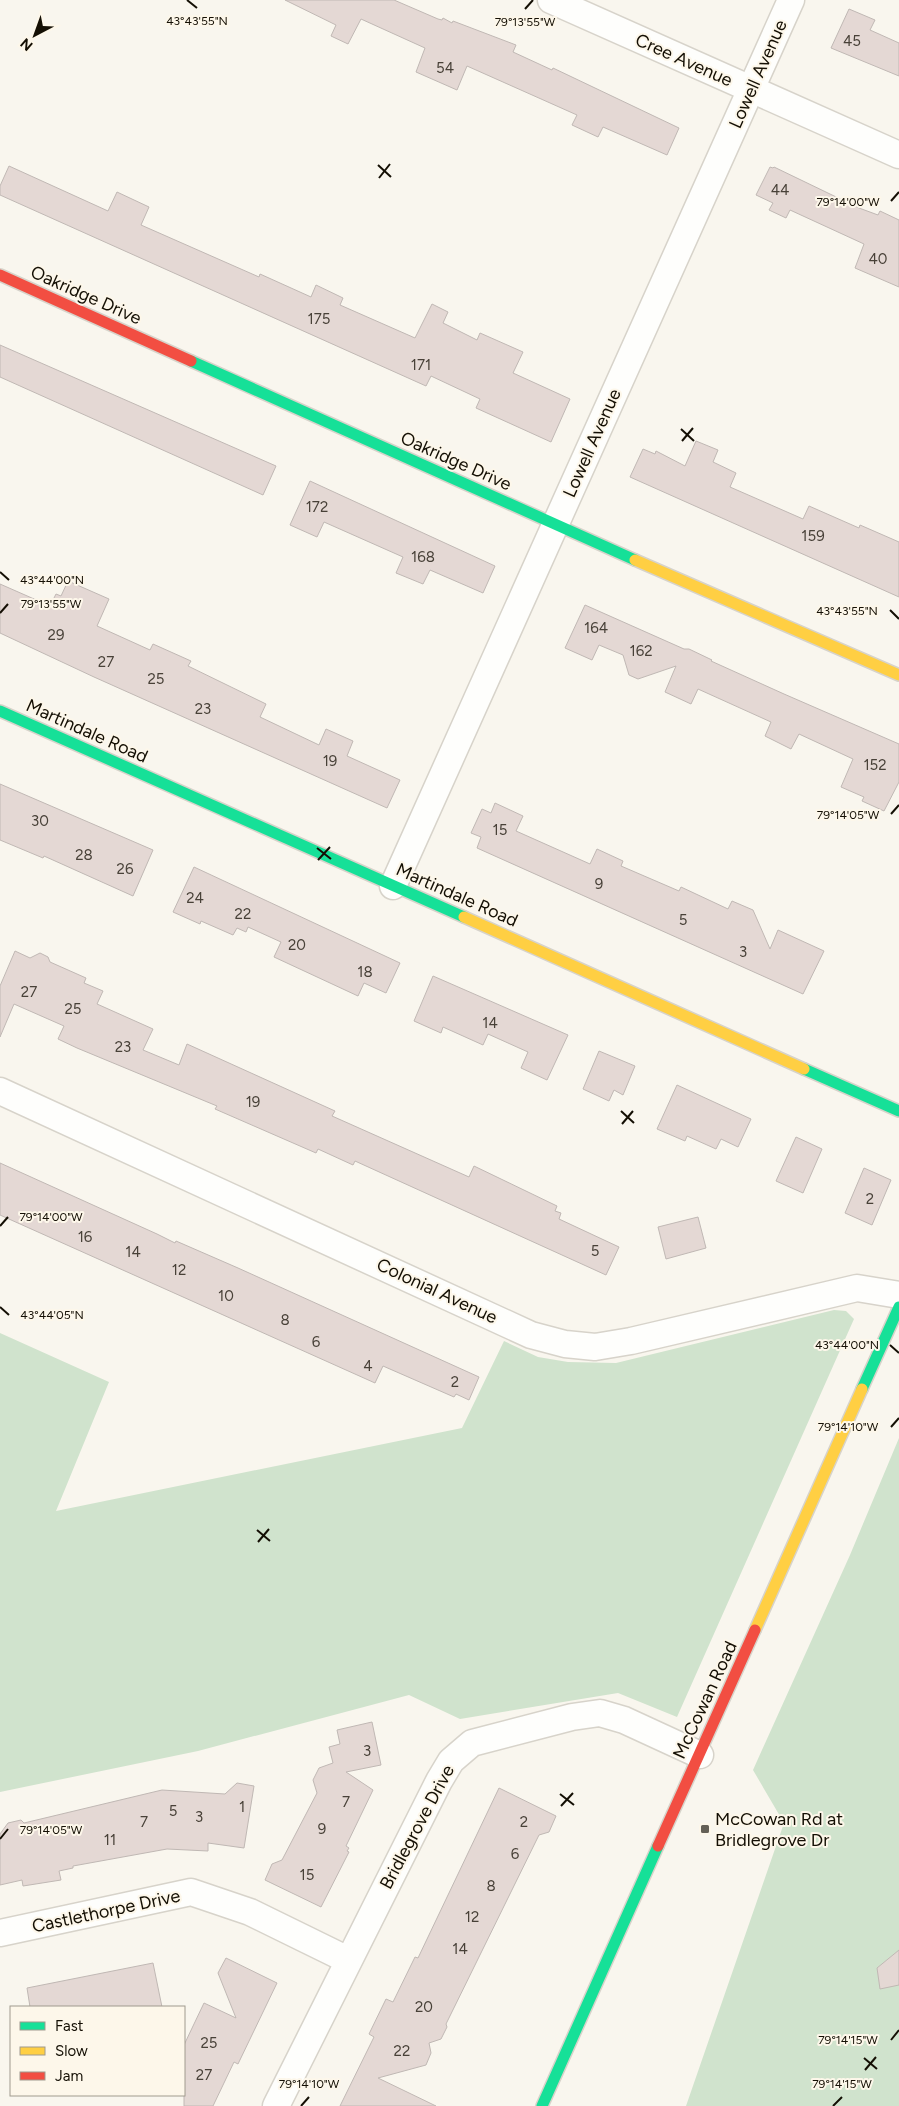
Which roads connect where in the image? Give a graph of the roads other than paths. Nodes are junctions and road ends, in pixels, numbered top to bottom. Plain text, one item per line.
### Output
1 (551, 0) edge
2 (791, 0) edge
3 (751, 90) junction
4 (899, 155) edge
5 (0, 275) edge
6 (556, 525) junction
7 (899, 674) edge
8 (0, 711) edge
9 (393, 886) junction
10 (0, 1091) edge
11 (899, 1111) edge
12 (899, 1295) edge
13 (899, 1307) edge
14 (700, 1755) junction
15 (0, 1933) edge
16 (348, 1960) junction
17 (276, 2106) edge
18 (542, 2106) edge

1 - 3 street, Cree Avenue
2 - 3 street, Lowell Avenue
3 - 4 street, Cree Avenue
3 - 6 street, Lowell Avenue
5 - 6 street, Oakridge Drive
6 - 7 street, Oakridge Drive
6 - 9 street, Lowell Avenue
8 - 9 street, Martindale Road
9 - 11 street, Martindale Road
10 - 12 street, Colonial Avenue
13 - 14 street, McCowan Road
14 - 16 street, Bridlegrove Drive
14 - 18 street, McCowan Road
15 - 16 street, Castlethorpe Drive
16 - 17 street, Bridlegrove Drive

